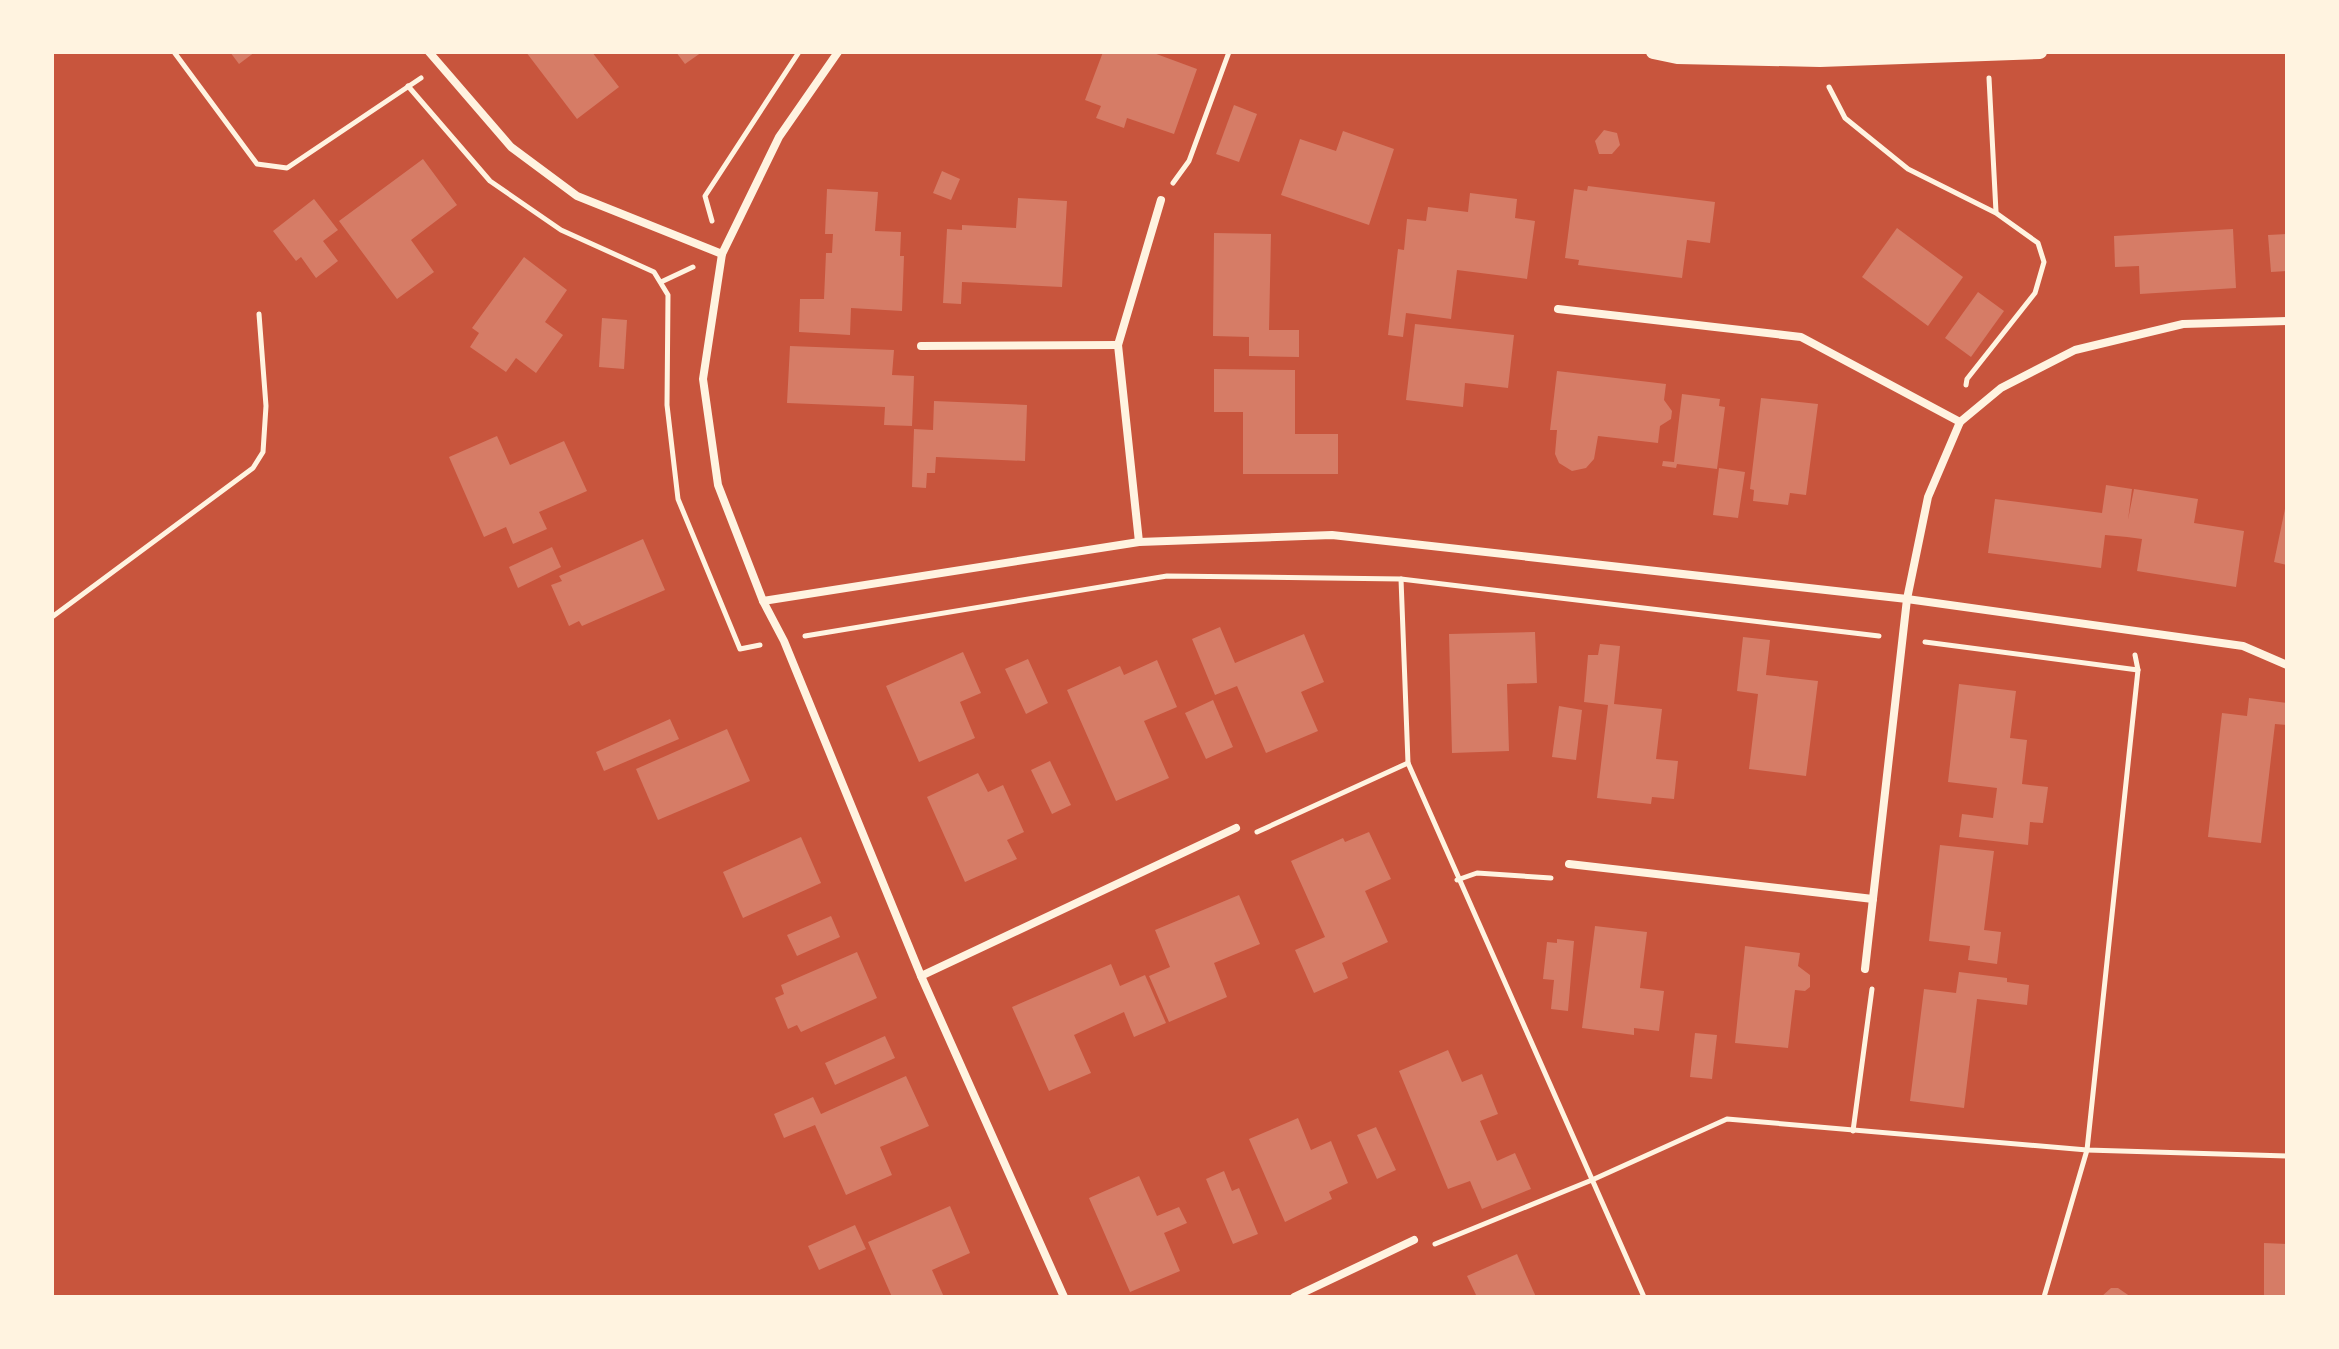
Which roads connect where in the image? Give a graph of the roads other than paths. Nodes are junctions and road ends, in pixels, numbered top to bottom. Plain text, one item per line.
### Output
1 (429, 52) edge
2 (838, 52) edge
3 (1653, 52) edge
4 (2040, 52) edge
5 (2024, 53) edge
6 (1161, 200) road end
7 (722, 254) junction
8 (1558, 309) dead end
9 (2287, 321) edge
10 (1118, 345) junction
11 (921, 346) dead end
12 (1960, 422) junction
13 (1139, 542) junction
14 (1907, 599) junction
15 (763, 601) junction
16 (2287, 665) edge
17 (1236, 828) road end
18 (1569, 864) road end
19 (1873, 899) junction
20 (1865, 969) road end
21 (921, 976) junction
22 (1414, 1240) road end
23 (1064, 1297) edge
24 (1294, 1297) edge

1 - 7 street
2 - 7 street
3 - 5 street
4 - 5 street
6 - 10 street
7 - 15 street
8 - 12 street
9 - 12 street
10 - 11 street
10 - 13 street
12 - 14 street
13 - 14 street
13 - 15 street
14 - 16 street
14 - 19 street
15 - 21 street
17 - 21 street
18 - 19 street
19 - 20 street
21 - 23 street
22 - 24 street

